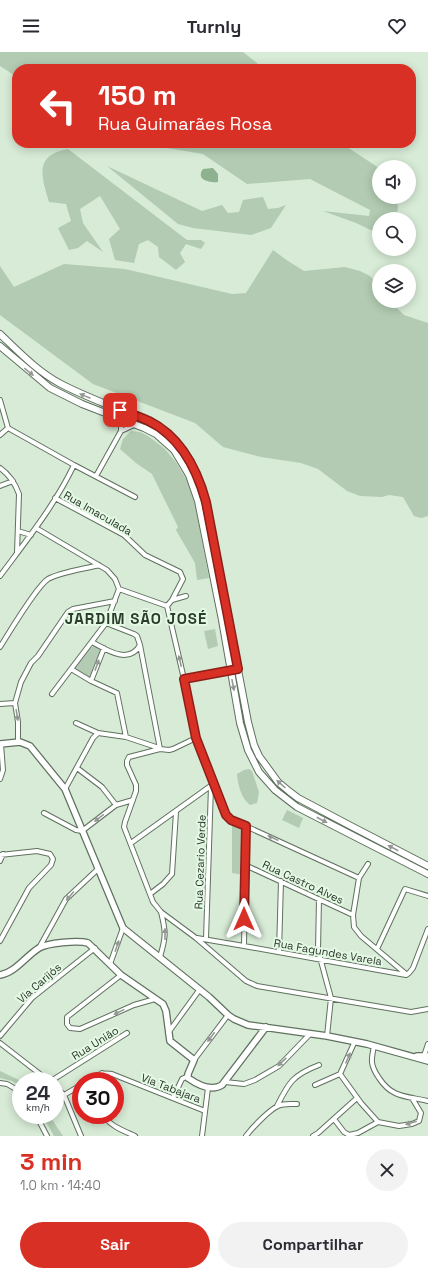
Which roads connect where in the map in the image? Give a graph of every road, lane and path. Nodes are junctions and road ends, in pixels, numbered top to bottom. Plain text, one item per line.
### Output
1 (0, 334) edge
2 (0, 346) edge
3 (0, 400) edge
4 (119, 419) junction
5 (153, 424) junction
6 (134, 425) junction
7 (8, 428) junction
8 (144, 428) junction
9 (121, 432) junction
10 (0, 434) edge
11 (74, 465) junction
12 (0, 468) edge
13 (96, 476) junction
14 (13, 481) junction
15 (0, 486) edge
16 (135, 497) dead end
17 (55, 498) junction
18 (36, 528) junction
19 (18, 531) junction
20 (31, 535) junction
21 (16, 554) junction
22 (99, 565) junction
23 (0, 576) edge
24 (119, 589) junction
25 (186, 596) dead end
26 (172, 600) junction
27 (115, 601) junction
28 (167, 606) junction
29 (106, 623) junction
30 (92, 642) junction
31 (140, 645) junction
32 (0, 647) edge
33 (104, 648) junction
34 (71, 669) junction
35 (238, 669) junction
36 (230, 670) junction
37 (184, 679) junction
38 (91, 681) junction
39 (52, 694) dead end
40 (15, 703) junction
41 (0, 704) edge
42 (76, 723) dead end
43 (98, 733) junction
44 (126, 737) junction
45 (196, 738) junction
46 (18, 742) junction
47 (0, 744) edge
48 (160, 749) junction
49 (77, 768) junction
50 (0, 779) edge
51 (212, 785) junction
52 (65, 789) junction
53 (133, 800) junction
54 (116, 805) junction
55 (176, 812) junction
56 (44, 813) dead end
57 (246, 826) junction
58 (82, 831) junction
59 (131, 843) junction
60 (2, 855) edge
61 (0, 861) edge
62 (368, 864) dead end
63 (245, 865) junction
64 (428, 866) edge
65 (98, 869) junction
66 (428, 874) edge
67 (359, 878) junction
68 (281, 882) junction
69 (150, 894) junction
70 (428, 896) edge
71 (319, 899) junction
72 (161, 912) junction
73 (353, 915) junction
74 (123, 928) junction
75 (428, 929) edge
76 (196, 938) junction
77 (206, 939) junction
78 (0, 941) edge
79 (244, 946) junction
80 (39, 948) junction
81 (95, 948) junction
82 (377, 949) junction
83 (279, 952) junction
84 (160, 957) junction
85 (320, 959) junction
86 (110, 964) junction
87 (406, 974) junction
88 (0, 975) edge
89 (121, 975) junction
90 (200, 989) junction
91 (331, 998) junction
92 (155, 999) junction
93 (428, 1009) edge
94 (228, 1015) junction
95 (266, 1027) junction
96 (128, 1033) dead end
97 (168, 1034) junction
98 (310, 1034) junction
99 (0, 1036) edge
100 (327, 1036) junction
101 (355, 1041) junction
102 (0, 1044) edge
103 (428, 1044) edge
104 (374, 1046) junction
105 (411, 1056) junction
106 (426, 1056) edge
107 (194, 1060) junction
108 (428, 1061) edge
109 (318, 1065) dead end
110 (38, 1072) edge
111 (64, 1072) edge
112 (340, 1074) junction
113 (188, 1076) junction
114 (124, 1079) edge
115 (225, 1082) junction
116 (0, 1083) edge
117 (315, 1085) dead end
118 (12, 1087) edge
119 (208, 1088) junction
120 (72, 1090) edge
121 (64, 1095) joint
122 (173, 1098) junction
123 (357, 1098) junction
124 (412, 1098) junction
125 (428, 1101) edge
126 (297, 1104) dead end
127 (277, 1106) junction
128 (205, 1111) junction
129 (334, 1119) junction
130 (378, 1122) junction
131 (41, 1124) edge
132 (112, 1124) edge
133 (47, 1136) edge
134 (81, 1136) edge
135 (135, 1136) edge
136 (202, 1136) edge
137 (246, 1136) edge
138 (313, 1136) edge

5 -> 1 main road
2 -> 4 main road
3 - 7 street
4 - 6 main road
4 - 9 street
5 - 8 main road
5 - 35 main road
6 - 8 main road
6 - 9 street
7 - 10 street
7 - 11 street
8 - 36 main road
9 - 13 street
11 - 13 street
11 - 17 street
12 - 14 street
13 - 16 street
14 - 15 street
14 - 19 street
17 - 18 street
17 - 26 street, Rua Imaculada
18 - 20 street
18 - 22 street
19 - 20 street
19 - 21 street
20 - 21 street
21 - 23 street
22 - 24 street
22 - 32 street
24 - 27 street
24 - 28 street
25 - 26 street
26 - 28 street, Rua Imaculada
27 - 29 street
27 - 40 street
37 -> 28 street
29 - 30 street
29 - 31 street
30 - 33 street
30 - 34 street
31 - 33 street
31 - 48 street
38 -> 33 street
34 - 38 street
34 - 39 street
35 - 36 street
64 -> 35 main road
36 - 37 street
36 -> 66 main road
37 - 45 street
38 - 44 street
40 - 41 street
40 -> 46 street
42 - 43 street
43 - 44 street
43 - 49 street
44 - 48 street
45 - 48 street
45 - 51 street
46 - 47 main road
46 - 52 main road
47 - 50 street
48 - 53 street
49 - 52 street
49 - 54 street
51 - 55 street
51 - 57 street
51 - 77 street, Rua Cezario Verde
52 - 58 main road
53 - 54 street
53 - 59 street
54 -> 58 street
55 - 59 street
55 - 69 street
56 - 58 street
57 - 63 street
67 -> 57 street
58 - 65 main road
59 - 69 street
60 - 61 street
60 - 78 street
62 - 67 street
63 - 68 street, Rua Castro Alves
63 - 79 street
65 - 74 main road
65 -> 80 street
67 - 73 street
68 - 71 street, Rua Castro Alves
68 - 83 street
69 - 72 street
70 - 82 street
71 - 73 street, Rua Castro Alves
71 - 85 street
72 - 76 street
84 -> 72 street
73 - 82 street
74 - 84 main road
86 -> 74 street
75 - 87 street
76 - 77 street, Rua Fagundes Varela
76 - 91 street
77 - 79 street, Rua Fagundes Varela
79 - 83 street, Rua Fagundes Varela
80 - 81 main road
80 - 88 main road
81 - 86 main road
81 - 99 street, Via Carijós
82 - 87 street
83 - 85 street, Rua Fagundes Varela
84 - 90 main road
85 - 87 street, Rua Fagundes Varela
85 - 91 street
86 - 89 main road
89 - 92 main road
92 -> 89 street
90 - 94 main road
90 - 97 street
91 - 93 street
91 - 100 street
92 - 97 main road
94 - 95 main road
94 -> 107 street
95 - 98 main road
95 - 115 main road
96 - 111 street, Rua União
97 - 107 main road
98 - 100 main road
98 -> 115 street
100 - 101 main road
101 - 104 main road
112 -> 101 street
102 - 110 street
103 - 106 street
104 - 105 main road
104 - 124 street
105 - 106 main road
105 - 108 main road
107 - 113 main road
109 - 127 street
112 - 117 street
112 - 123 street
113 - 119 main road
113 - 122 street
114 - 122 street, Via Tabajara
115 - 119 main road
116 - 118 street
119 - 128 street
120 - 121 street
121 - 134 street
122 - 128 street, Via Tabajara
123 - 129 street
123 - 130 street
124 - 125 street
124 -> 130 street
126 - 127 street
127 - 137 street
128 - 136 street
129 - 130 street
129 - 138 street
131 - 133 street
132 - 135 street

